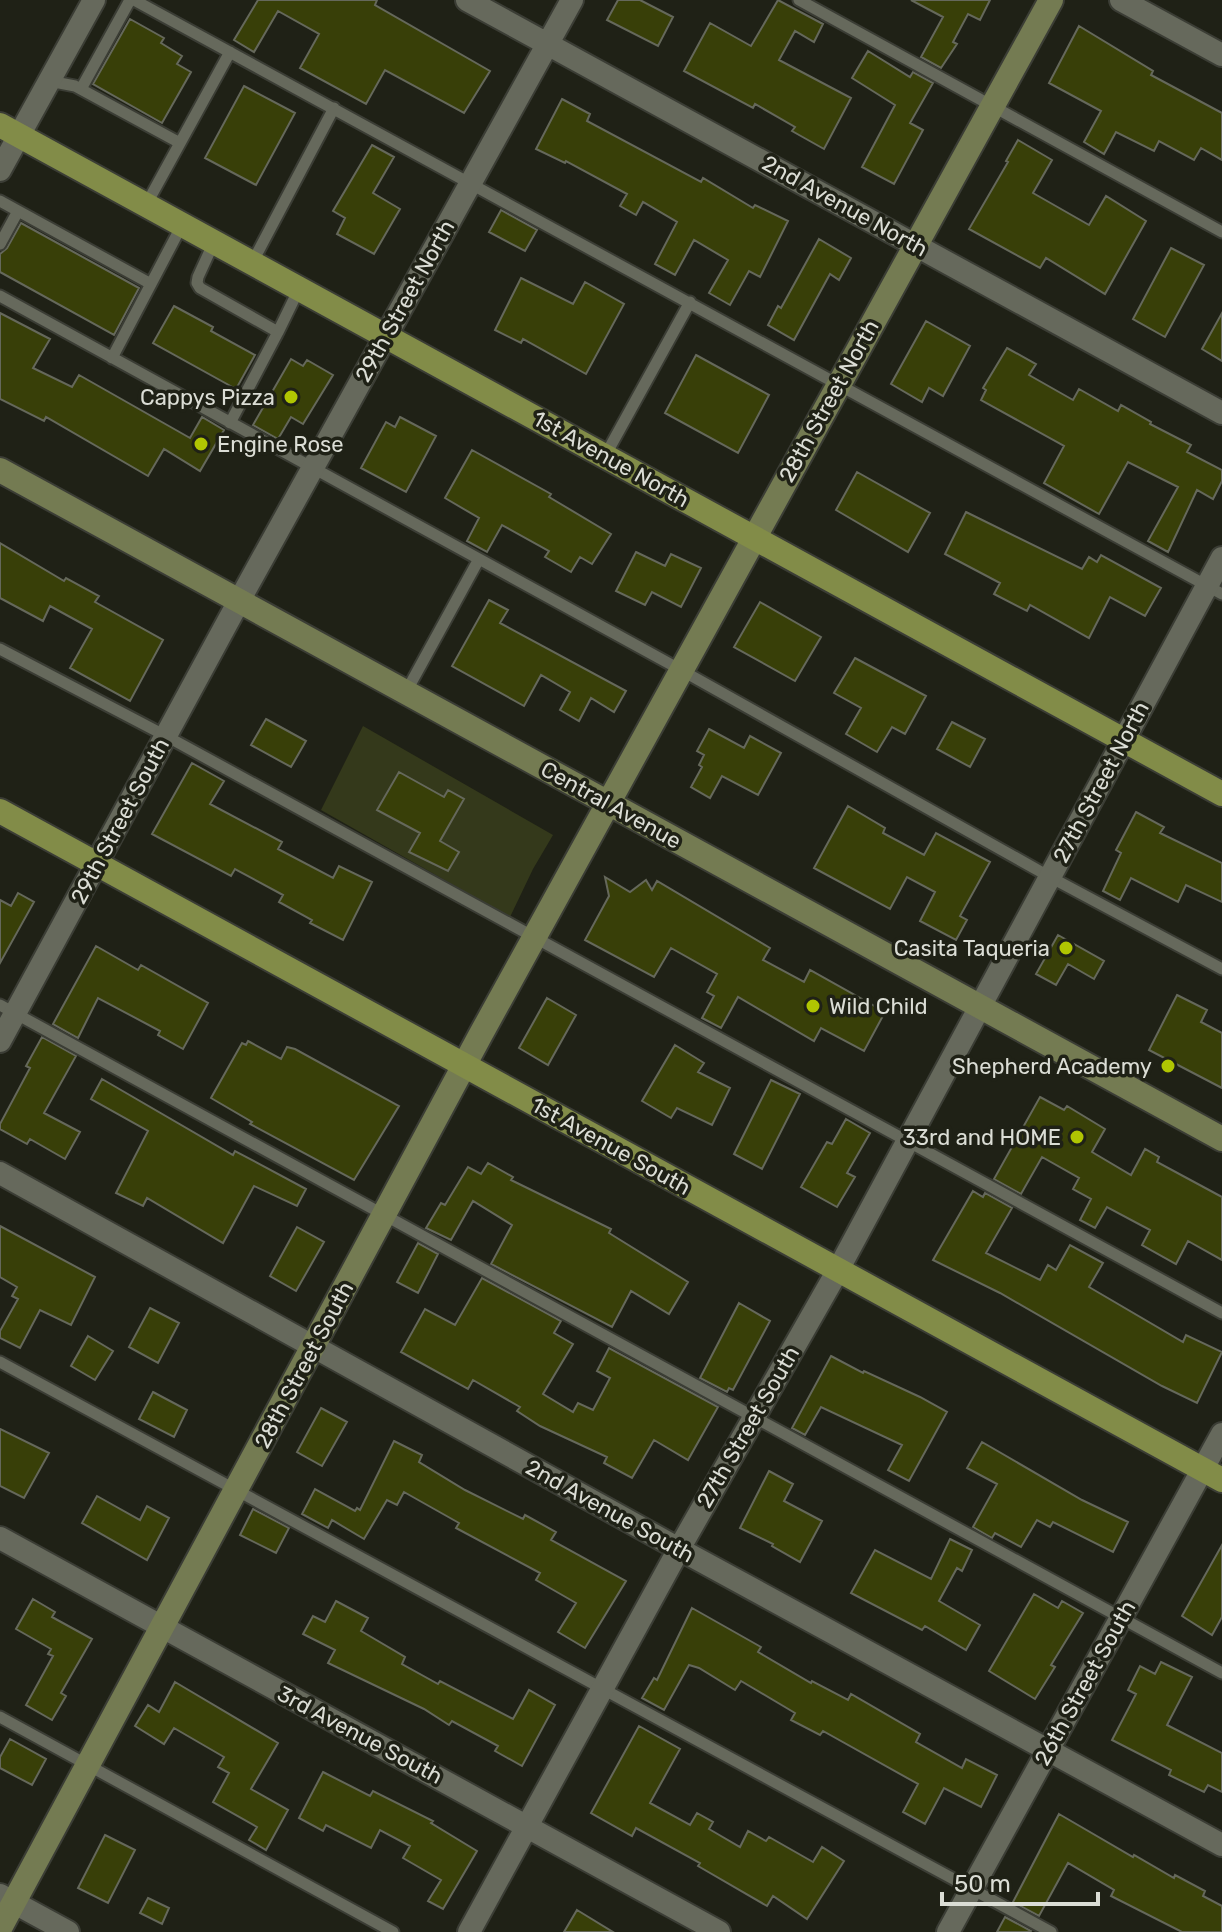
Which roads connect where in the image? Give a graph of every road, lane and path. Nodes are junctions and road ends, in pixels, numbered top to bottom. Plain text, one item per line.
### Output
1 (94, 0) edge
2 (132, 0) edge
3 (467, 0) edge
4 (572, 0) edge
5 (799, 0) edge
6 (1051, 0) edge
7 (1121, 0) edge
8 (547, 44) junction
9 (230, 52) junction
10 (1222, 55) edge
11 (49, 81) junction
12 (81, 89) junction
13 (992, 106) junction
14 (334, 108) junction
15 (9, 130) edge
16 (180, 143) junction
17 (0, 170) edge
18 (471, 182) junction
19 (0, 201) edge
20 (146, 205) junction
21 (18, 211) junction
22 (182, 225) junction
23 (1222, 232) edge
24 (214, 242) junction
25 (0, 244) edge
26 (915, 245) junction
27 (252, 263) junction
28 (151, 284) junction
29 (299, 289) junction
30 (0, 296) edge
31 (690, 302) junction
32 (278, 332) junction
33 (386, 336) junction
34 (112, 358) junction
35 (838, 384) junction
36 (1222, 413) edge
37 (230, 423) junction
38 (605, 456) junction
39 (313, 468) junction
40 (0, 470) edge
41 (754, 538) junction
42 (1222, 558) edge
43 (479, 559) junction
44 (1214, 590) edge
45 (239, 601) junction
46 (0, 649) edge
47 (681, 670) junction
48 (406, 692) junction
49 (166, 736) junction
50 (1123, 740) junction
51 (1222, 794) edge
52 (608, 803) junction
53 (0, 811) edge
54 (97, 864) junction
55 (1050, 877) junction
56 (533, 938) junction
57 (1222, 969) edge
58 (981, 1007) junction
59 (8, 1009) edge
60 (0, 1041) edge
61 (464, 1065) junction
62 (1222, 1139) edge
63 (908, 1142) junction
64 (0, 1173) edge
65 (384, 1215) junction
66 (838, 1270) junction
67 (1222, 1313) edge
68 (315, 1345) junction
69 (0, 1362) edge
70 (754, 1417) junction
71 (1222, 1434) edge
72 (1212, 1474) edge
73 (237, 1490) junction
74 (0, 1538) edge
75 (679, 1549) junction
76 (1121, 1617) junction
77 (162, 1628) junction
78 (1222, 1673) edge
79 (602, 1689) junction
80 (0, 1717) edge
81 (1048, 1750) junction
82 (88, 1766) junction
83 (527, 1826) junction
84 (1222, 1845) edge
85 (972, 1889) junction
86 (7, 1898) edge
87 (0, 1928) edge
88 (68, 1932) edge
89 (393, 1932) edge
90 (469, 1932) edge
91 (719, 1932) edge
92 (948, 1932) edge
93 (1051, 1932) edge

1 - 11 street
2 - 9 lane
2 - 12 lane
3 - 8 street, 2nd Avenue North
4 - 8 street, 29th Street North
5 - 13 lane
6 - 13 street, 28th Street North
7 - 10 street
8 - 18 street, 29th Street North
8 - 26 street, 2nd Avenue North
9 - 14 lane
9 - 16 lane
11 - 12 lane
11 - 15 street
12 - 16 lane
13 - 23 lane
13 - 26 street, 28th Street North
14 - 18 lane
14 - 27 lane
15 - 17 street
15 - 20 main road, 1st Avenue North
16 - 20 lane
18 - 31 lane
18 - 33 street, 29th Street North
19 - 21 lane
20 - 22 main road, 1st Avenue North
21 - 25 lane
21 - 28 lane
22 - 24 main road, 1st Avenue North
22 - 28 lane
24 - 27 main road, 1st Avenue North
24 - 32 lane
26 - 35 street, 28th Street North
26 - 36 street, 2nd Avenue North
27 - 29 main road, 1st Avenue North
28 - 34 lane
29 - 32 lane
29 - 33 main road, 1st Avenue North
30 - 34 lane
31 - 35 lane
31 - 38 lane
32 - 37 lane
33 - 38 main road, 1st Avenue North
33 - 39 street, 29th Street North
34 - 37 lane
35 - 41 street, 28th Street North
35 - 44 lane
37 - 39 lane
38 - 41 main road, 1st Avenue North
39 - 43 lane
39 - 45 street, 29th Street North
40 - 45 street, Central Avenue
41 - 47 street, 28th Street North
41 - 50 main road, 1st Avenue North
42 - 44 street, 27th Street North
43 - 47 lane
43 - 48 lane
44 - 50 street, 27th Street North
45 - 48 street, Central Avenue
45 - 49 street, 29th Street South
46 - 49 lane
47 - 52 street, 28th Street North
47 - 55 lane
48 - 52 street, Central Avenue
49 - 54 street, 29th Street South
49 - 56 lane
50 - 51 main road, 1st Avenue North
50 - 55 street, 27th Street North
52 - 56 street, 28th Street South
52 - 58 street, Central Avenue
53 - 54 main road, 1st Avenue South
54 - 59 street, 29th Street South
54 - 61 main road, 1st Avenue South
55 - 57 lane
55 - 58 street, 27th Street North
56 - 61 street, 28th Street South
56 - 63 lane
58 - 62 street, Central Avenue
58 - 63 street, 27th Street South
59 - 60 street, 29th Street South
59 - 65 lane
61 - 65 street, 28th Street South
61 - 66 main road, 1st Avenue South
63 - 66 street, 27th Street South
63 - 67 lane
64 - 68 street, 2nd Avenue South
65 - 68 street, 28th Street South
65 - 70 lane
66 - 70 street, 27th Street South
66 - 72 main road, 1st Avenue South
68 - 73 street, 28th Street South
68 - 75 street, 2nd Avenue South
69 - 73 lane
70 - 75 street, 27th Street South
70 - 76 lane
71 - 72 street, 26th Street South
72 - 76 street, 26th Street South
73 - 77 street, 28th Street South
73 - 79 lane
74 - 77 street, 3rd Avenue South
75 - 79 street, 27th Street South
75 - 81 street, 2nd Avenue South
76 - 78 lane
76 - 81 street, 26th Street South
77 - 82 street, 28th Street South
77 - 83 street, 3rd Avenue South
79 - 83 street, 27th Street South
79 - 85 lane
80 - 82 lane
81 - 84 street, 2nd Avenue South
81 - 85 street, 26th Street South
82 - 86 street, 28th Street South
82 - 89 lane
83 - 90 street, 27th Street South
83 - 91 street, 3rd Avenue South
85 - 92 street, 26th Street South
85 - 93 lane
86 - 87 street, 28th Street South
86 - 88 street

